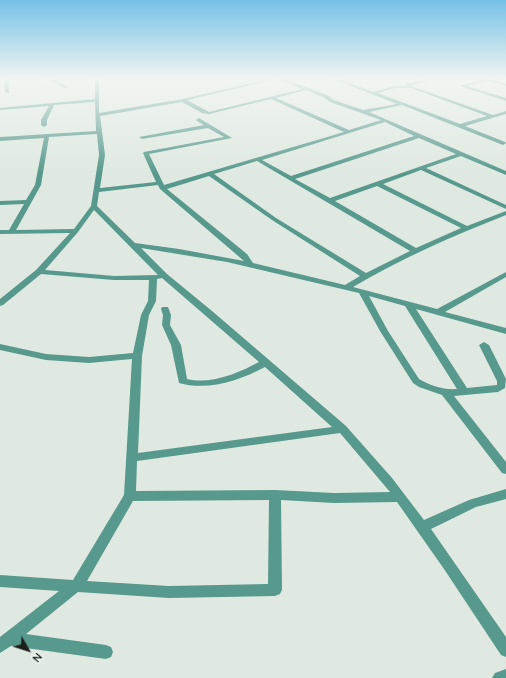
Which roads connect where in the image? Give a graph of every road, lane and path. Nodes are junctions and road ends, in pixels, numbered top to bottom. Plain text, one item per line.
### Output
1 (48, 111) edge
2 (97, 111) edge
3 (122, 111) edge
4 (202, 111) edge
5 (219, 111) edge
6 (301, 111) edge
7 (358, 111) edge
8 (369, 111) edge
9 (420, 111) edge
10 (477, 111) edge
11 (362, 112) junction
12 (506, 112) edge
13 (97, 115) junction
14 (492, 116) junction
15 (199, 120) dead end
16 (384, 121) junction
17 (44, 125) dead end
18 (209, 126) junction
19 (460, 126) junction
20 (100, 132) junction
21 (349, 132) junction
22 (47, 135) junction
23 (420, 136) junction
24 (142, 137) dead end
25 (0, 139) edge
26 (505, 143) edge
27 (461, 154) junction
28 (257, 159) junction
29 (421, 168) junction
30 (506, 173) edge
31 (210, 174) junction
32 (291, 178) junction
33 (378, 184) junction
34 (161, 185) junction
35 (97, 190) junction
36 (329, 201) junction
37 (29, 202) junction
38 (0, 203) edge
39 (94, 206) junction
40 (506, 207) edge
41 (506, 213) edge
42 (466, 228) junction
43 (76, 231) junction
44 (0, 232) edge
45 (10, 232) junction
46 (132, 245) junction
47 (416, 251) junction
48 (250, 263) junction
49 (39, 272) junction
50 (506, 274) edge
51 (164, 276) junction
52 (365, 276) junction
53 (153, 278) junction
54 (346, 288) junction
55 (363, 293) junction
56 (0, 303) edge
57 (409, 305) junction
58 (165, 309) dead end
59 (438, 312) junction
60 (506, 331) edge
61 (484, 345) dead end
62 (0, 347) edge
63 (137, 356) junction
64 (266, 362) junction
65 (464, 392) junction
66 (446, 393) junction
67 (342, 429) junction
68 (131, 458) junction
69 (506, 470) edge
70 (506, 494) edge
71 (275, 495) junction
72 (130, 496) junction
73 (399, 497) junction
74 (422, 527) junction
75 (0, 581) edge
76 (77, 585) junction
77 (4, 643) edge
78 (506, 650) edge
79 (106, 652) dead end
80 (506, 677) edge
81 (500, 678) edge

1 - 17 street
2 - 13 street
3 - 13 street
4 - 5 street
6 - 21 street
7 - 11 street
8 - 11 street
9 - 19 street
10 - 14 street
11 - 16 street
12 - 14 street
13 - 20 street
14 - 19 street
15 - 18 street
16 - 21 street
16 - 23 street
18 - 24 street
18 - 34 street
19 - 26 street
20 - 22 street
20 - 35 street
21 - 28 street
22 - 25 street
22 - 37 street
23 - 27 street
23 - 32 street
27 - 29 street
27 - 30 street
28 - 31 street
28 - 32 street
29 - 33 street
29 - 40 street
31 - 34 street
31 - 52 street
32 - 36 street
33 - 36 street
33 - 42 street
34 - 35 street
34 - 48 street
35 - 39 street
36 - 47 street
37 - 38 street
37 - 45 street
39 - 43 street
39 - 46 street
41 - 42 street
42 - 47 street
43 - 45 street
43 - 49 street
44 - 45 street
46 - 48 street
46 - 51 street
47 - 52 street
48 - 54 street
49 - 53 street
49 - 56 street
50 - 59 street
51 - 53 street
51 - 64 street
52 - 54 street
53 - 63 street
54 - 55 street
55 - 57 street
55 - 66 street
57 - 59 street
57 - 65 street
58 - 64 street
59 - 60 street
61 - 65 street
62 - 63 street
63 - 68 street
64 - 67 street
65 - 66 street
66 - 69 street
67 - 68 street
67 - 73 street
68 - 72 street
70 - 74 street
71 - 72 street
71 - 73 street
71 - 76 street
72 - 76 street
73 - 74 street
74 - 78 street
75 - 76 street
76 - 77 street
77 - 79 street
80 - 81 street

